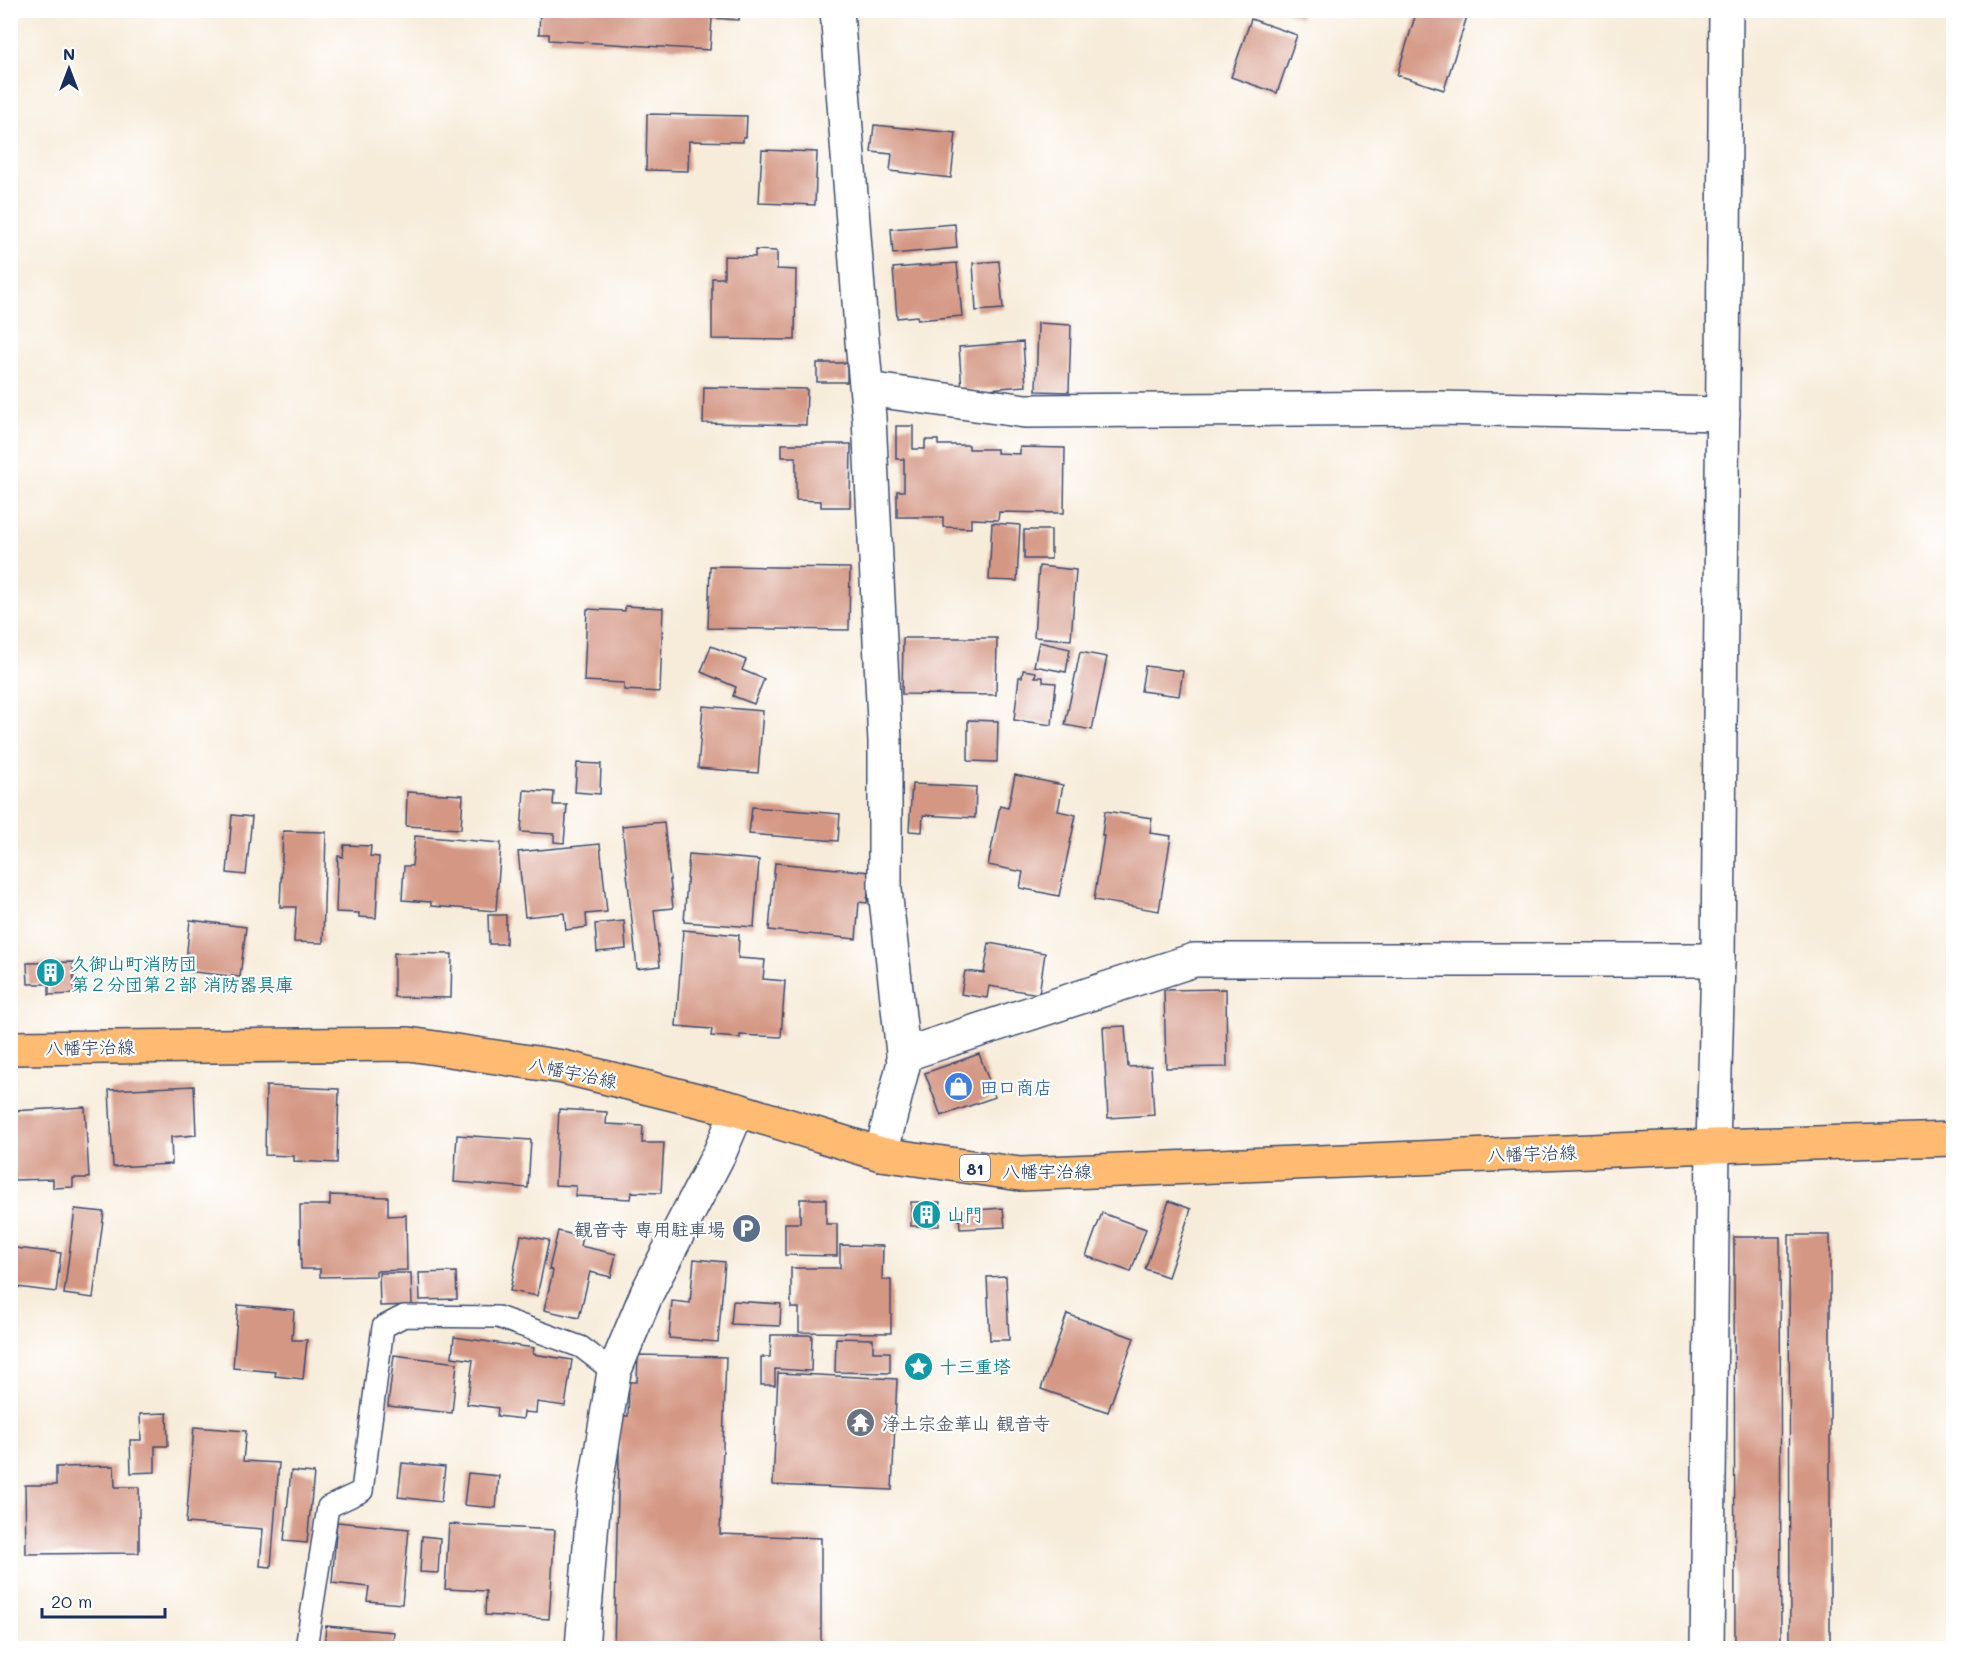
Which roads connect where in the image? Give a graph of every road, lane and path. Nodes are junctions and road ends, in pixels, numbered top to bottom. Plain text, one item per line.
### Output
1 (837, 10) edge
2 (1726, 10) edge
3 (867, 389) junction
4 (1723, 414) junction
5 (1719, 960) junction
6 (10, 1048) edge
7 (903, 1055) junction
8 (738, 1110) junction
9 (1953, 1139) edge
10 (1713, 1146) junction
11 (881, 1154) junction
12 (614, 1372) junction
13 (306, 1648) edge
14 (582, 1648) edge
15 (1707, 1648) edge

1 - 3 street
2 - 4 street
3 - 4 street
3 - 7 street
4 - 5 street
5 - 7 street
5 - 10 street
6 - 8 main road, 八幡宇治線 / 81
7 - 11 street
8 - 11 main road, 八幡宇治線 / 81
8 - 12 street
9 - 10 main road, 八幡宇治線 / 81
10 - 11 main road, 八幡宇治線 / 81
10 - 15 street
12 - 13 lane
12 - 14 street

